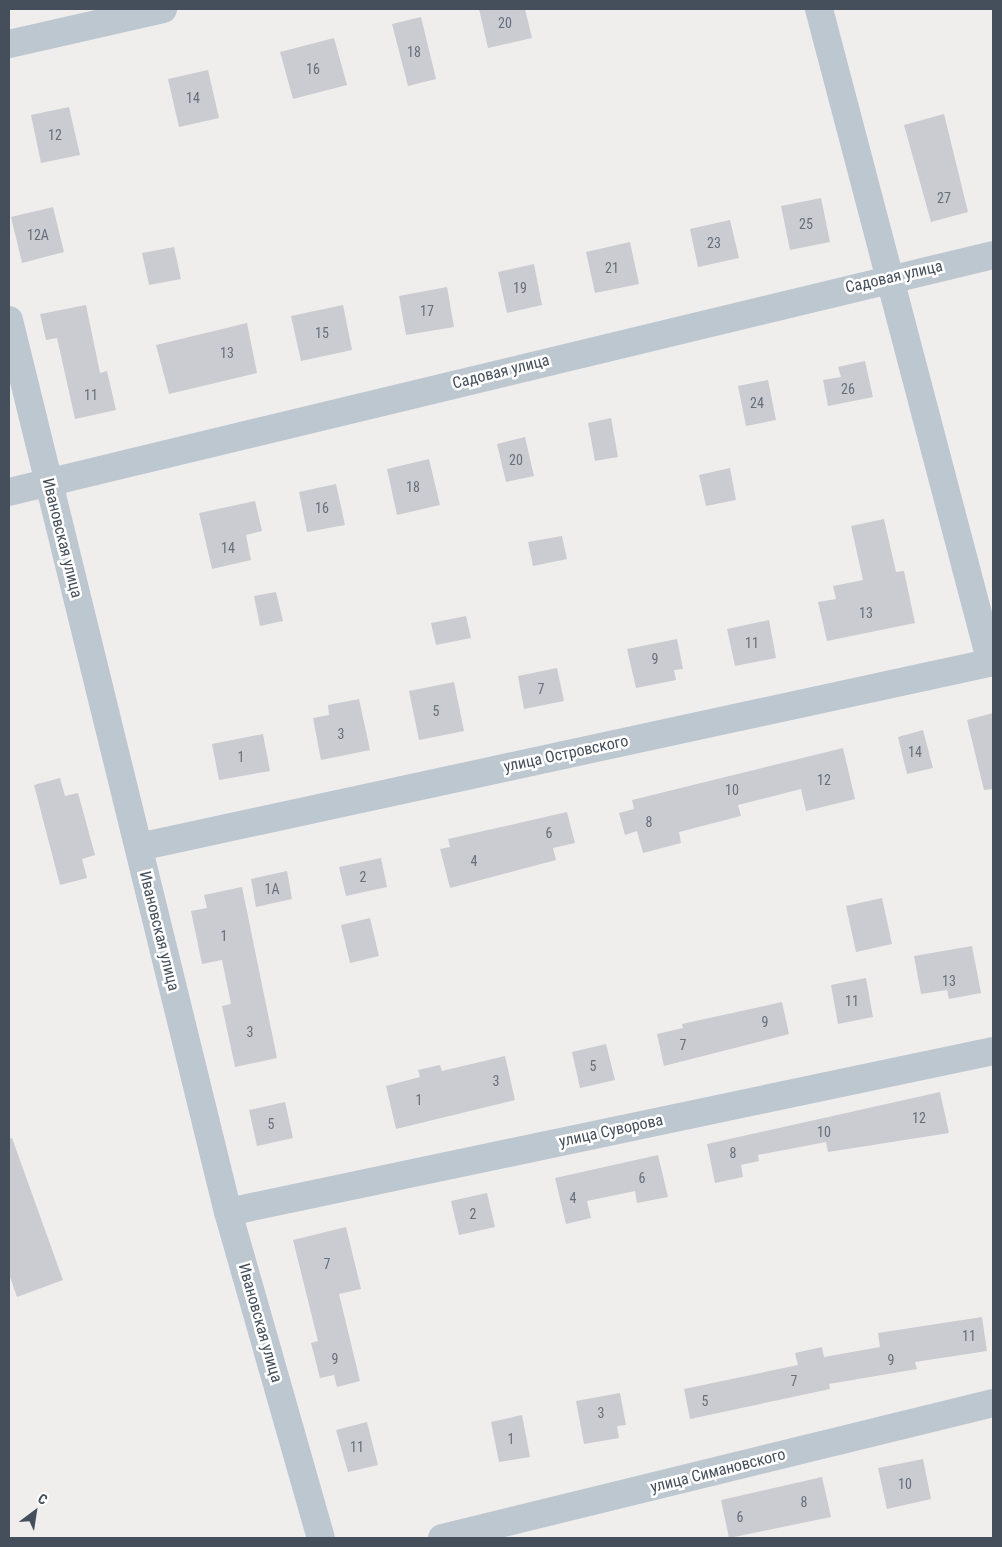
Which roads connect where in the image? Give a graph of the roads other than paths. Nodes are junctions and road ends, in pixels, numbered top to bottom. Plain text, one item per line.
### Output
1 (163, 9) edge
2 (819, 9) edge
3 (9, 44) edge
4 (993, 255) edge
5 (891, 277) junction
6 (9, 320) edge
7 (48, 482) junction
8 (9, 492) edge
9 (992, 662) edge
10 (139, 847) junction
11 (993, 1051) edge
12 (228, 1212) junction
13 (993, 1404) edge
14 (321, 1538) edge
15 (442, 1538) edge

1 - 3 street
2 - 5 street
4 - 5 street, Садовая улица
5 - 7 street, Садовая улица
5 - 9 street
6 - 7 street, Ивановская улица
7 - 8 street, Садовая улица
7 - 10 street, Ивановская улица
9 - 10 street, улица Островского
10 - 12 street, Ивановская улица
11 - 12 street, улица Суворова
12 - 14 street, Ивановская улица
13 - 15 street, улица Симановского

